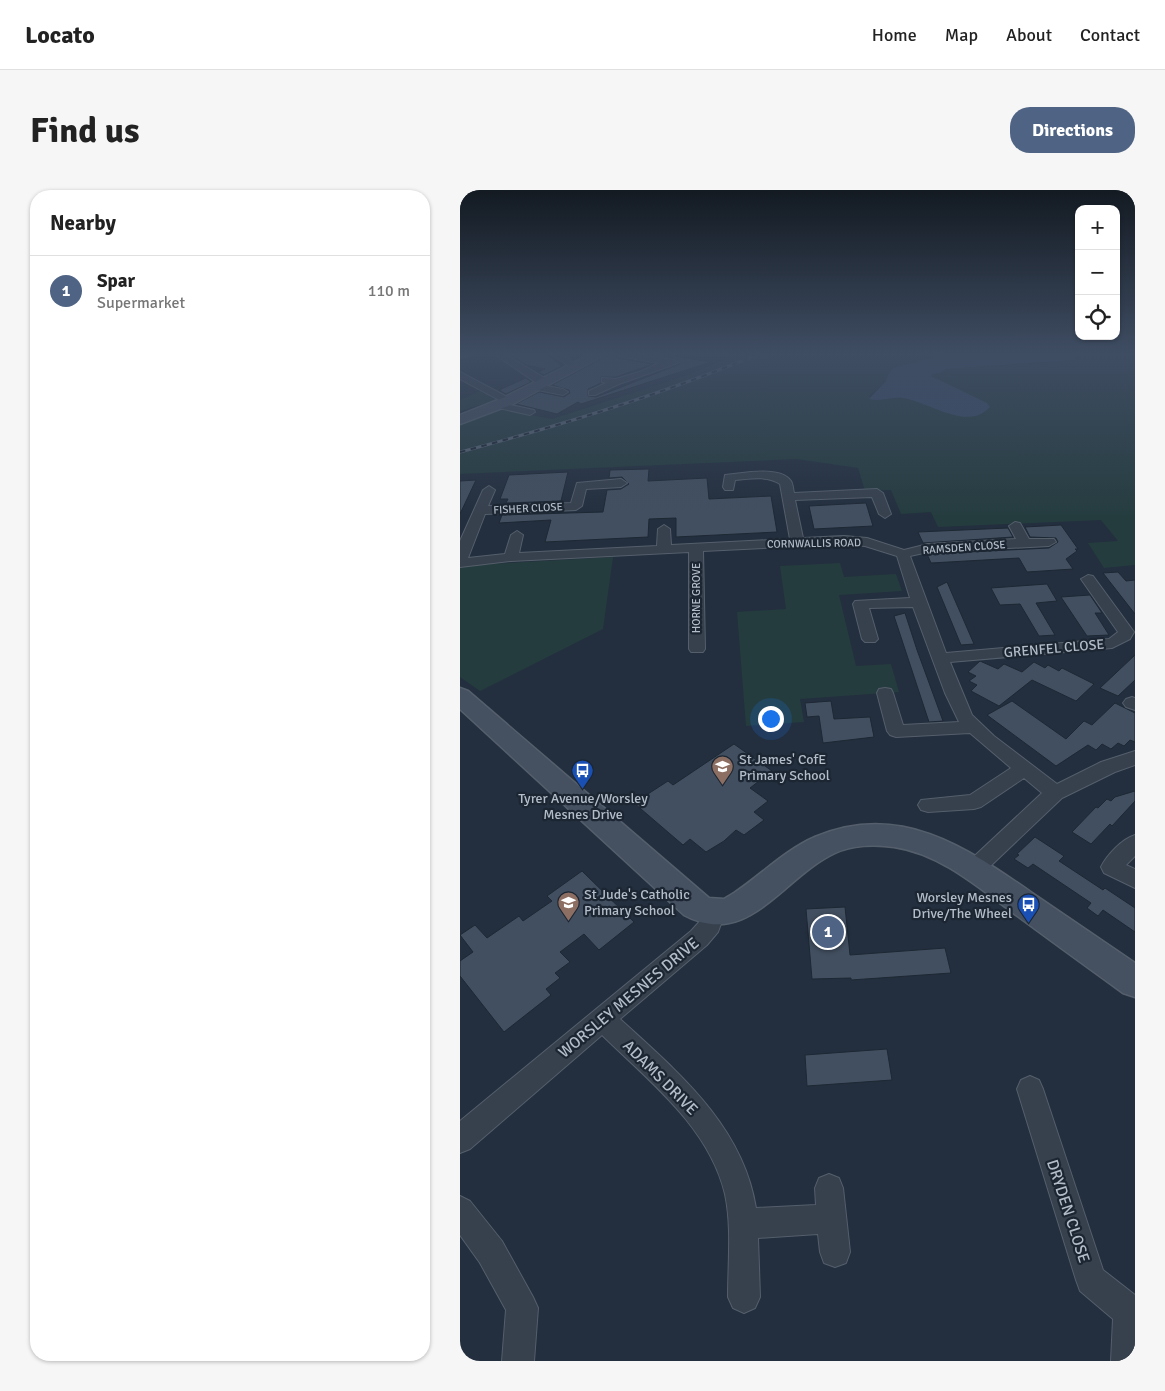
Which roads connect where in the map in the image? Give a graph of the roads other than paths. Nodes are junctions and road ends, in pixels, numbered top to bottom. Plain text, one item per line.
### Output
1 (491, 408) edge
2 (517, 408) edge
3 (530, 412) dead end
4 (460, 420) edge
5 (621, 483) dead end
6 (729, 487) dead end
7 (489, 490) dead end
8 (789, 497) junction
9 (480, 510) junction
10 (885, 514) dead end
11 (1015, 526) dead end
12 (664, 530) dead end
13 (465, 532) edge
14 (517, 535) dead end
15 (1049, 542) dead end
16 (797, 543) junction
17 (1026, 543) junction
18 (696, 548) junction
19 (664, 549) junction
20 (903, 554) junction
21 (511, 557) junction
22 (460, 563) edge
23 (1088, 578) dead end
24 (919, 602) junction
25 (1130, 631) edge
26 (870, 639) dead end
27 (697, 649) dead end
28 (941, 658) junction
29 (885, 693) dead end
30 (460, 696) edge
31 (973, 727) junction
32 (1135, 758) edge
33 (1025, 768) junction
34 (1055, 793) junction
35 (928, 805) dead end
36 (1135, 843) edge
37 (974, 869) junction
38 (1135, 879) edge
39 (714, 913) junction
40 (1135, 982) edge
41 (602, 1020) junction
42 (1030, 1089) dead end
43 (460, 1139) edge
44 (829, 1188) dead end
45 (460, 1211) edge
46 (832, 1218) junction
47 (742, 1224) junction
48 (835, 1252) dead end
49 (744, 1297) dead end
50 (1132, 1312) edge
51 (518, 1361) edge
52 (1127, 1361) edge

1 - 4 street
2 - 3 street
5 - 9 street, FISHER CLOSE
6 - 8 street
7 - 9 street, FISHER CLOSE
8 - 10 street
8 - 16 street
9 - 13 street, FISHER CLOSE
11 - 17 street, RAMSDEN CLOSE
12 - 19 street
13 - 22 street, FISHER CLOSE
14 - 21 street
15 - 17 street, RAMSDEN CLOSE
16 - 18 street, CORNWALLIS ROAD
16 - 20 street, CORNWALLIS ROAD
17 - 20 street, RAMSDEN CLOSE
18 - 19 street, CORNWALLIS ROAD
18 - 27 street, HORNE GROVE
19 - 21 street, CORNWALLIS ROAD
20 - 24 street
21 - 22 street, CORNWALLIS ROAD
23 - 25 street, GRENFEL CLOSE
24 - 26 street
24 - 28 street
25 - 28 street, GRENFEL CLOSE
28 - 31 street
29 - 31 street
30 - 39 street
31 - 33 street
32 - 34 street
33 - 34 street
33 - 35 street
34 - 37 street
36 - 38 street
37 - 39 street
37 - 40 street
39 - 41 street, WORSLEY MESNES DRIVE
41 - 43 street, WORSLEY MESNES DRIVE
41 - 47 street, ADAMS DRIVE
42 - 50 street, DRYDEN CLOSE
44 - 46 street
45 - 51 street
46 - 47 street
46 - 48 street
47 - 49 street, ADAMS DRIVE
50 - 52 street

